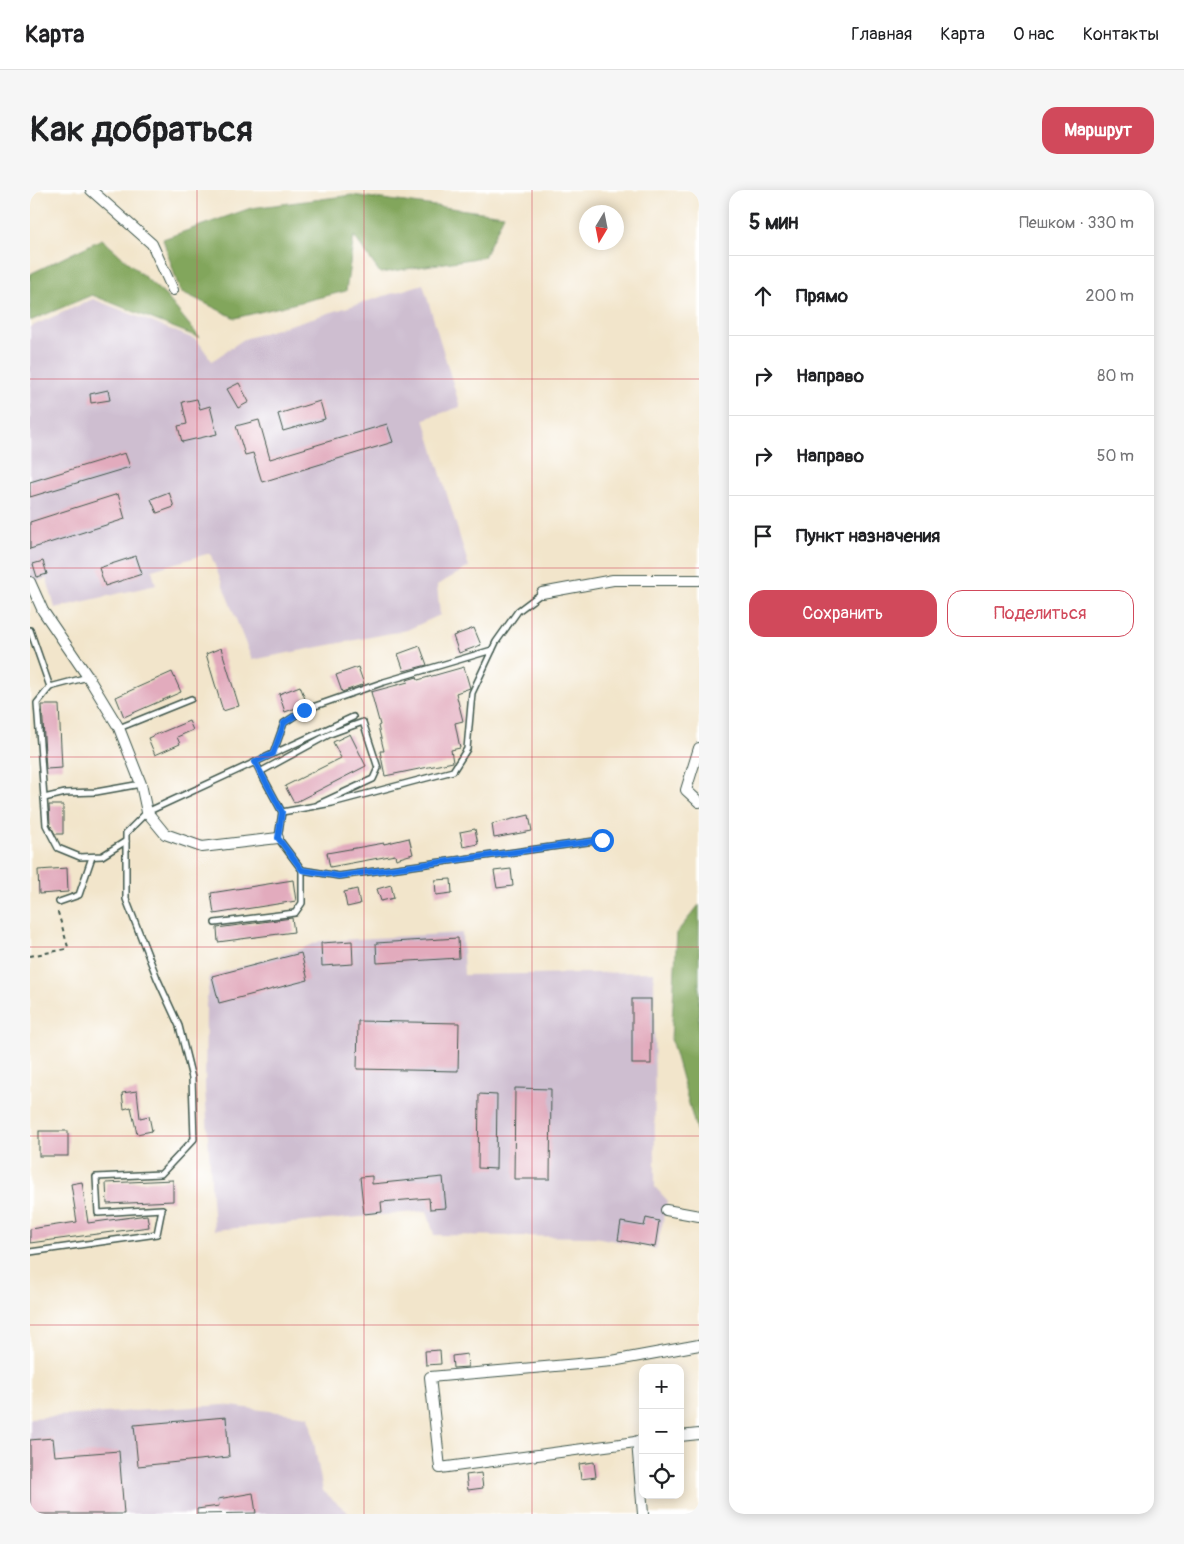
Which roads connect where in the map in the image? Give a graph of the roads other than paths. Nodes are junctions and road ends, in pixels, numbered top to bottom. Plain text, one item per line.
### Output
1 (91, 190) edge
2 (172, 290) dead end
3 (699, 580) edge
4 (30, 582) edge
5 (542, 592) joint
6 (34, 600) edge
7 (30, 630) edge
8 (492, 650) junction
9 (88, 677) junction
10 (50, 687) junction
11 (191, 699) dead end
12 (353, 717) dead end
13 (119, 728) junction
14 (699, 748) edge
15 (273, 754) junction
16 (255, 762) junction
17 (260, 772) junction
18 (140, 784) junction
19 (44, 798) junction
20 (699, 802) edge
21 (311, 807) junction
22 (148, 812) junction
23 (282, 812) junction
24 (278, 838) junction
25 (602, 840) dead end
26 (126, 841) junction
27 (92, 856) junction
28 (302, 870) junction
29 (59, 902) road end
30 (215, 923) dead end
31 (666, 1210) dead end
32 (699, 1216) edge
33 (30, 1252) edge
34 (699, 1345) edge
35 (699, 1434) edge
36 (684, 1436) edge
37 (639, 1441) edge
38 (641, 1454) edge
39 (643, 1514) edge

1 - 2 street
3 - 5 street
4 - 6 street
5 - 8 lane
6 - 9 street
7 - 10 lane
8 - 15 lane
8 - 21 lane
9 - 10 lane
9 - 13 street
10 - 19 lane
11 - 13 lane
12 - 15 lane
13 - 18 street
14 - 20 street
15 - 16 lane
16 - 17 lane
16 - 22 lane
17 - 21 lane
17 - 23 lane
18 - 19 lane
18 - 22 street
19 - 27 lane
21 - 23 lane
22 - 24 street
22 - 26 lane
23 - 24 lane
24 - 28 lane
25 - 28 lane
26 - 27 lane
26 - 33 lane
27 - 29 lane
28 - 30 lane
31 - 32 street
34 - 37 street
35 - 36 street
38 - 39 street

